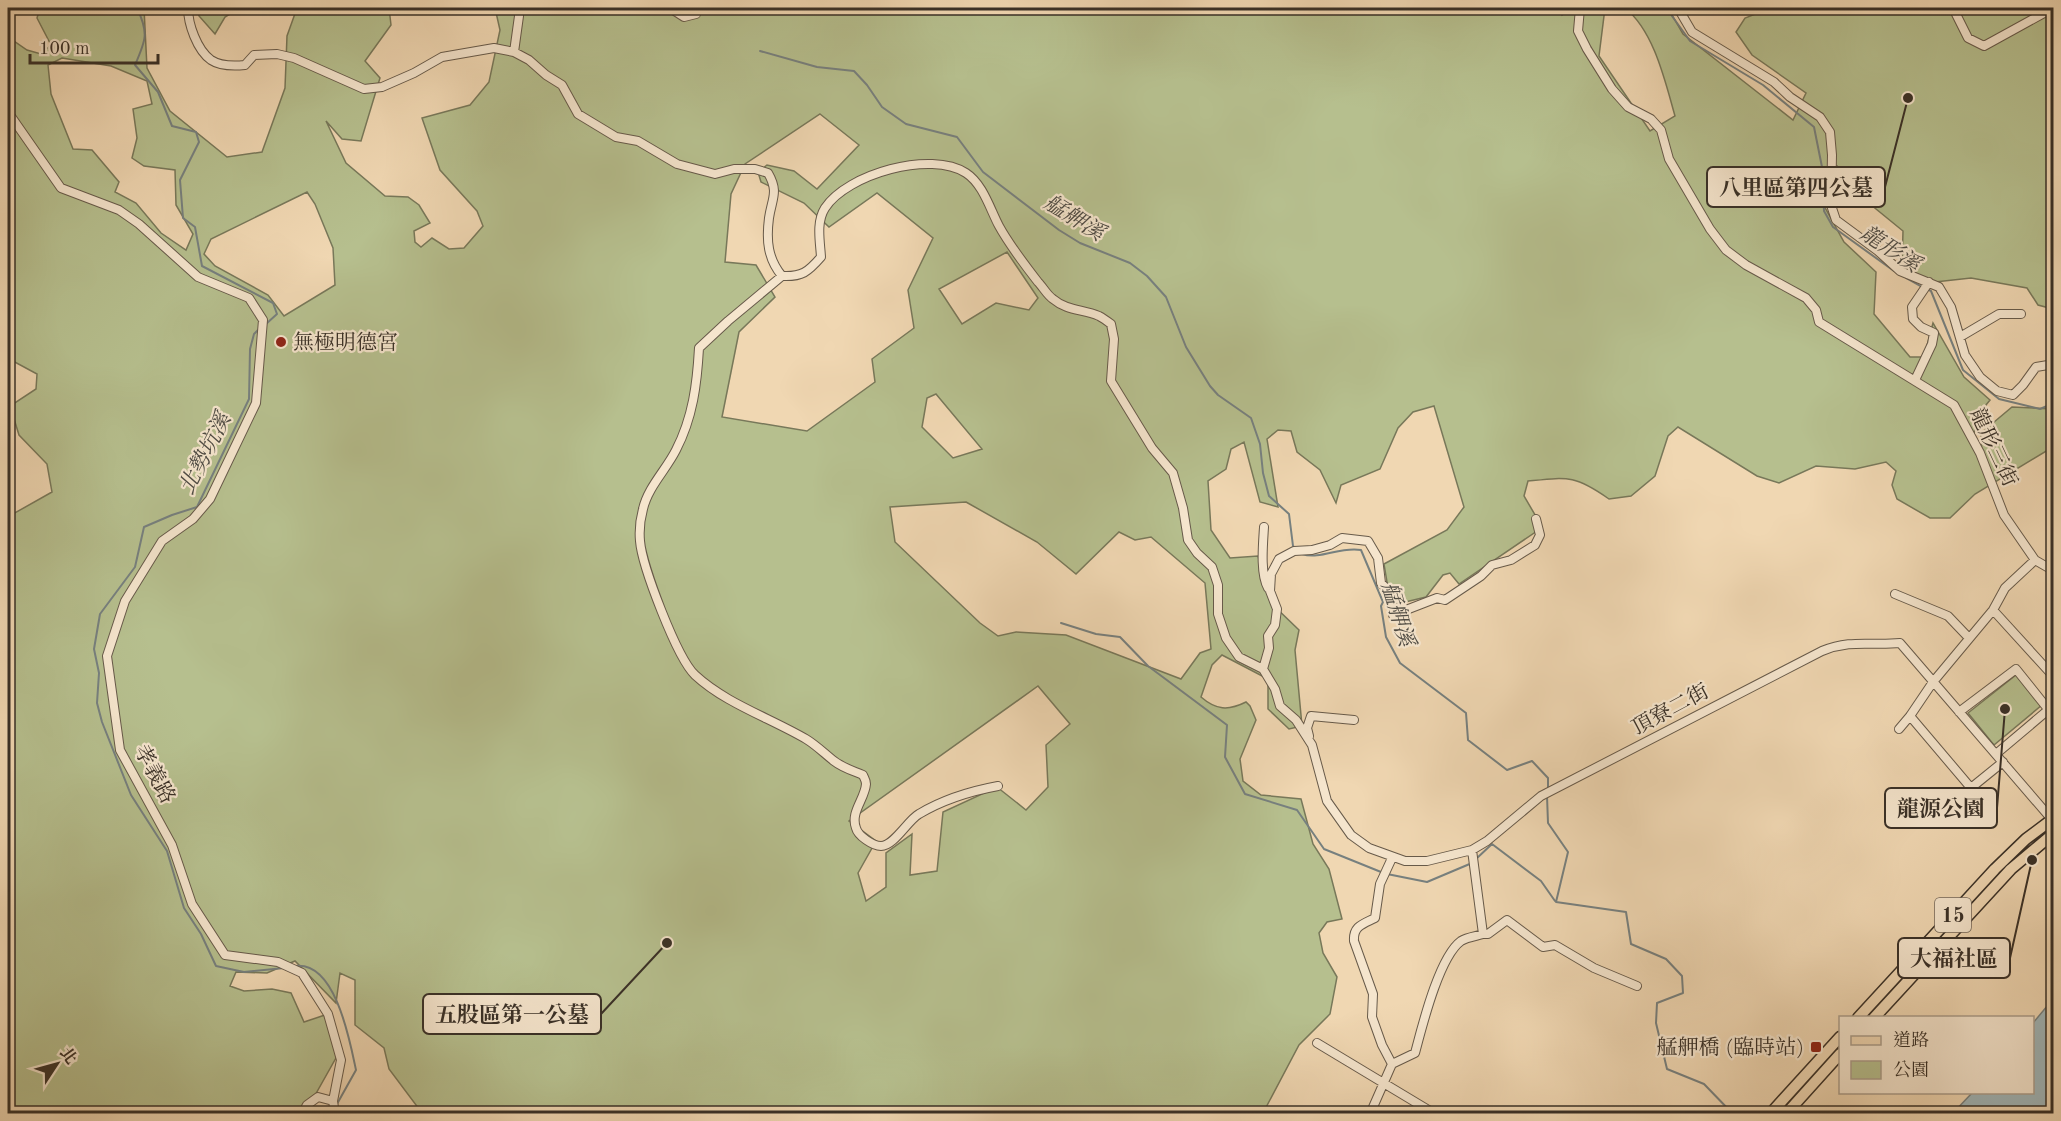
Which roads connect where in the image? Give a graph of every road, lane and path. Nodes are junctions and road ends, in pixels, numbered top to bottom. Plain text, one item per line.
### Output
1 (188, 8) edge
2 (518, 8) edge
3 (670, 8) edge
4 (1580, 8) edge
5 (1678, 8) edge
6 (1953, 8) edge
7 (2053, 8) edge
8 (696, 14) dead end
9 (514, 52) junction
10 (8, 112) edge
11 (782, 276) junction
12 (1929, 282) junction
13 (2021, 314) dead end
14 (1959, 337) junction
15 (2054, 364) edge
16 (1915, 380) junction
17 (1536, 519) dead end
18 (1264, 527) dead end
19 (2035, 560) junction
20 (2054, 571) edge
21 (1270, 591) junction
22 (1894, 594) dead end
23 (1993, 610) junction
24 (1969, 638) junction
25 (1263, 669) junction
26 (2054, 677) edge
27 (1933, 682) junction
28 (2051, 707) edge
29 (1959, 712) junction
30 (1910, 716) junction
31 (1354, 720) dead end
32 (1899, 729) dead end
33 (1312, 745) junction
34 (1996, 754) junction
35 (2003, 762) junction
36 (998, 786) dead end
37 (1971, 788) junction
38 (1961, 796) dead end
39 (2053, 820) edge
40 (2052, 838) edge
41 (1472, 850) junction
42 (1391, 862) junction
43 (1483, 934) junction
44 (1637, 986) dead end
45 (1859, 1016) edge
46 (1875, 1016) edge
47 (1839, 1038) edge
48 (1317, 1043) dead end
49 (1839, 1055) edge
50 (1392, 1064) junction
51 (1384, 1084) junction
52 (333, 1101) junction
53 (302, 1113) edge
54 (335, 1113) edge
55 (1370, 1113) edge
56 (1435, 1113) edge
57 (1770, 1113) edge
58 (1786, 1113) edge

1 - 9 street
2 - 9 street
3 - 8 street
4 - 16 street, 龍形三街
5 - 12 street
6 - 7 street
9 - 11 street
10 - 52 street, 孝義路
11 - 25 street
11 - 36 street
12 - 14 street
12 - 16 street
13 - 14 street
14 - 15 street
16 - 19 street, 龍形三街
17 - 21 street
18 - 21 street
19 - 20 street, 龍形三街
19 - 23 street
21 - 25 street
22 - 24 street
23 - 24 street
23 - 26 street
24 - 27 street
25 - 33 street
27 - 29 street
27 - 30 street
27 - 41 street, 頂寮二街
28 - 29 street
28 - 34 street
29 - 34 street
30 - 32 street
30 - 37 street
31 - 33 street
33 - 42 street, 頂寮二街
34 - 35 street
35 - 37 street
35 - 39 street
37 - 38 street
39 - 45 main road, 15
40 - 46 main road, 15
41 - 42 street, 頂寮二街
41 - 43 street
42 - 50 street
43 - 44 street
43 - 50 street
47 - 57 main road
48 - 51 street
49 - 58 main road
50 - 51 street
51 - 55 street
51 - 56 street
52 - 53 street
52 - 54 street, 孝義路

